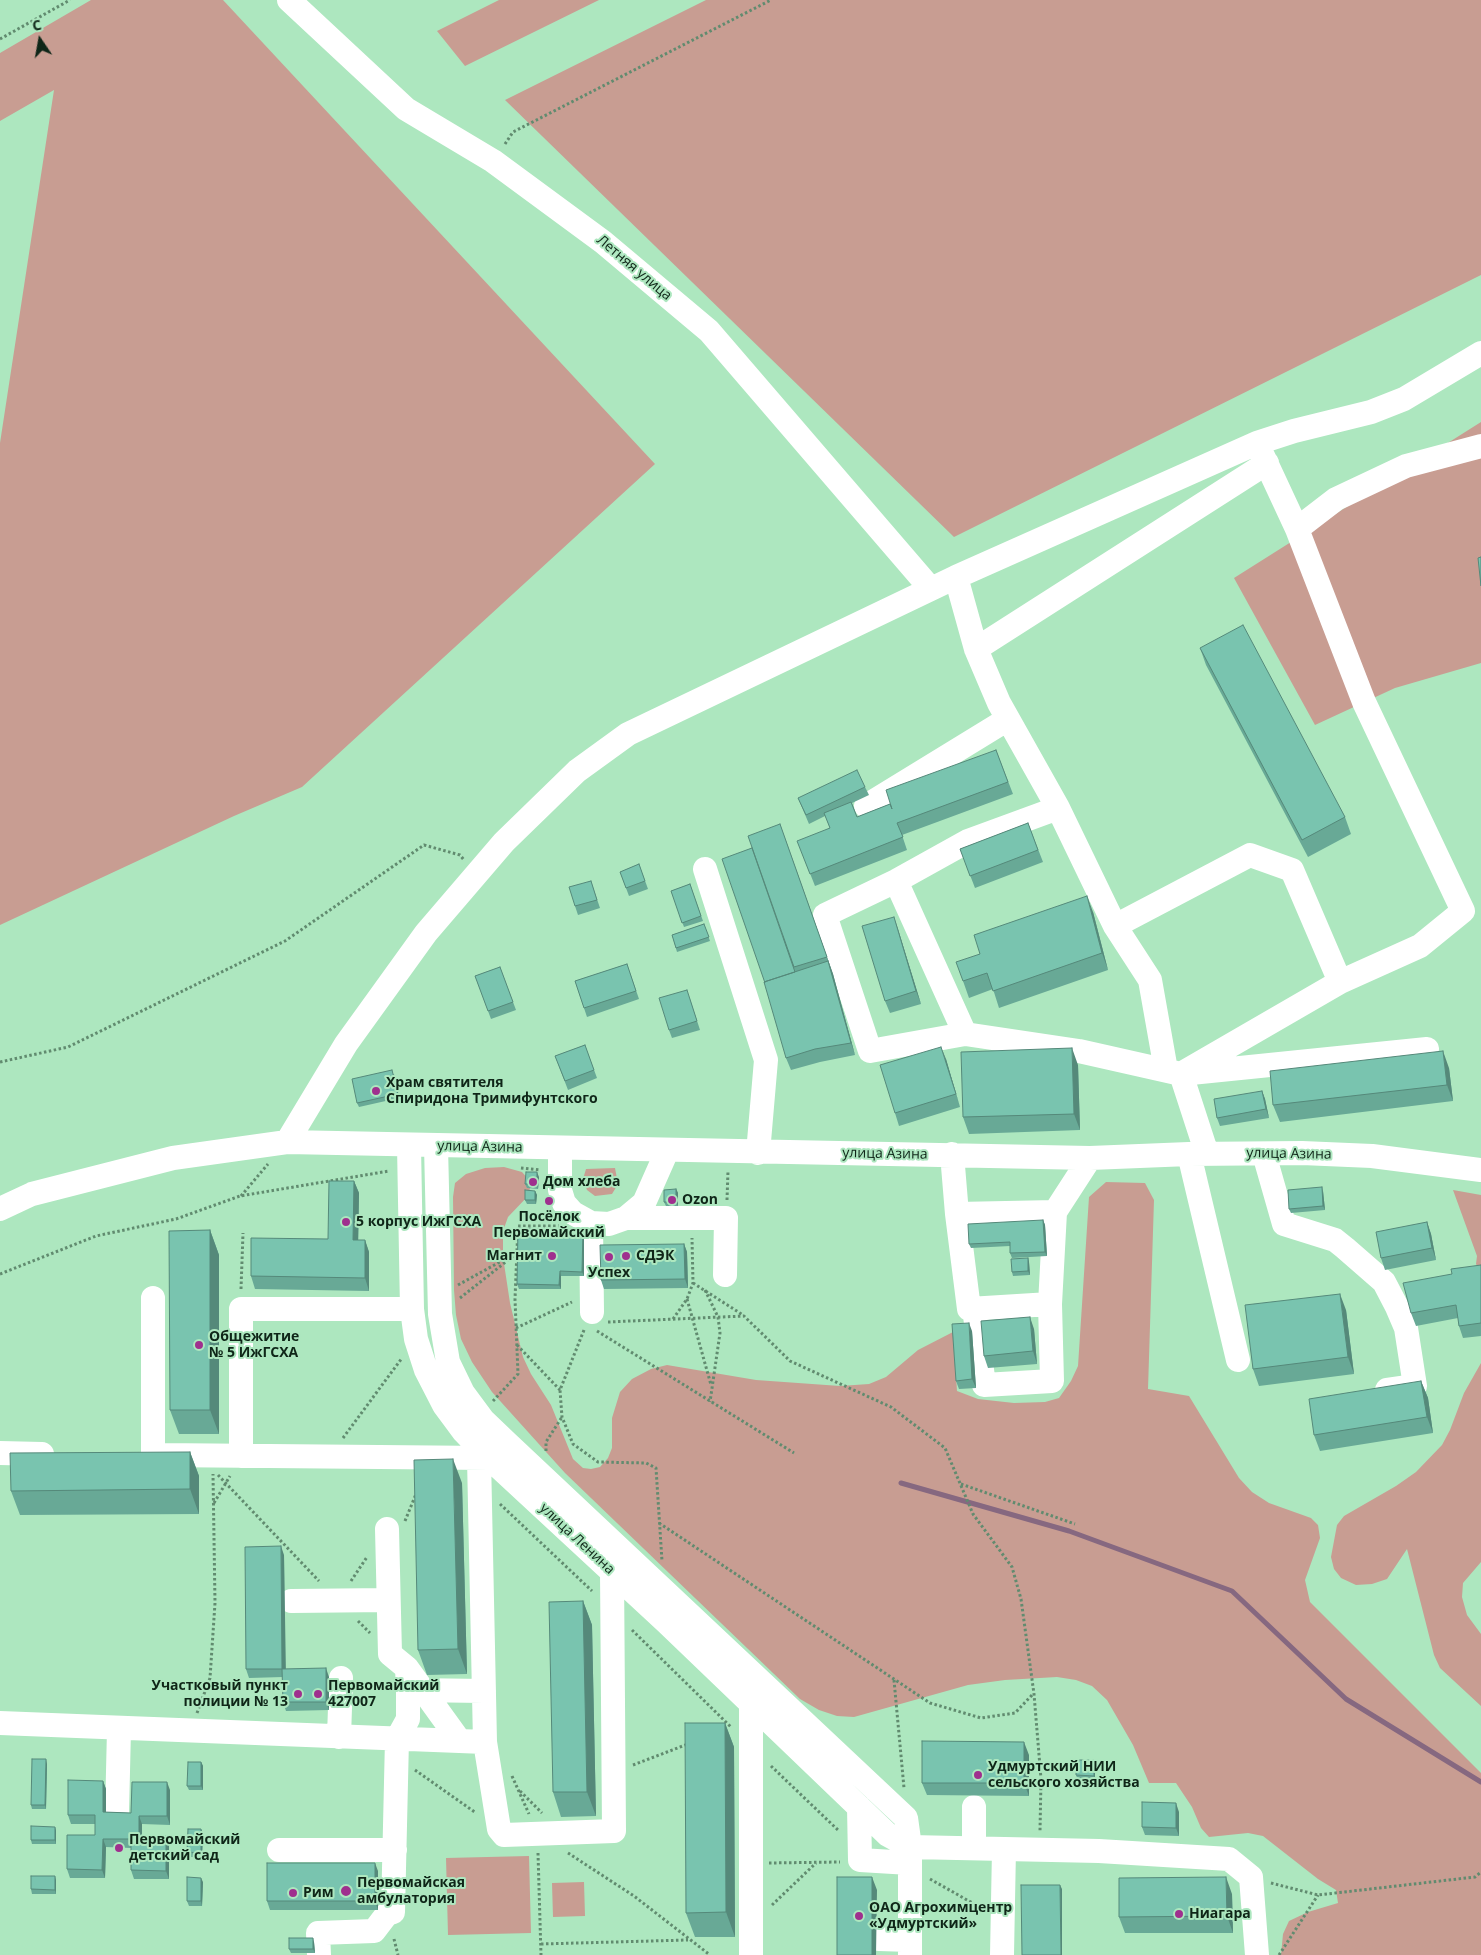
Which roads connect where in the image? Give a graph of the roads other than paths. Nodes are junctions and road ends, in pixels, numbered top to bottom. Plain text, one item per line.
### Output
1 (289, 0) edge
2 (1481, 353) edge
3 (1481, 446) edge
4 (1262, 453) junction
5 (1297, 529) junction
6 (956, 577) junction
7 (931, 589) junction
8 (976, 649) junction
9 (1008, 720) junction
10 (866, 806) dead end
11 (1058, 808) junction
12 (705, 869) dead end
13 (896, 881) junction
14 (1472, 908) edge
15 (1115, 926) junction
16 (1340, 982) junction
17 (965, 1034) junction
18 (1427, 1048) dead end
19 (1174, 1072) junction
20 (287, 1142) junction
21 (436, 1146) junction
22 (560, 1148) junction
23 (667, 1151) junction
24 (758, 1152) junction
25 (952, 1154) junction
26 (1198, 1154) junction
27 (1264, 1154) junction
28 (410, 1156) junction
29 (1090, 1158) junction
30 (1481, 1170) edge
31 (0, 1209) edge
32 (1055, 1212) junction
33 (957, 1214) junction
34 (626, 1218) junction
35 (591, 1225) junction
36 (725, 1275) dead end
37 (153, 1298) dead end
38 (1050, 1304) junction
39 (974, 1308) junction
40 (412, 1310) junction
41 (594, 1312) road end
42 (1238, 1360) dead end
43 (1366, 1394) edge
44 (0, 1453) edge
45 (67, 1454) edge
46 (241, 1456) junction
47 (484, 1458) junction
48 (387, 1529) dead end
49 (612, 1572) junction
50 (388, 1600) junction
51 (290, 1601) dead end
52 (407, 1676) junction
53 (341, 1678) dead end
54 (484, 1691) junction
55 (751, 1704) junction
56 (0, 1723) edge
57 (118, 1729) junction
58 (339, 1737) junction
59 (459, 1740) junction
60 (485, 1742) junction
61 (397, 1748) junction
62 (859, 1807) junction
63 (974, 1807) dead end
64 (117, 1814) edge
65 (974, 1848) junction
66 (1004, 1849) junction
67 (279, 1850) dead end
68 (395, 1850) junction
69 (910, 1862) junction
70 (879, 1939) dead end
71 (910, 1947) edge
72 (319, 1955) edge
73 (751, 1955) edge
74 (1002, 1955) edge
75 (1257, 1955) edge

1 - 7 street, Летняя улица
2 - 4 street
3 - 5 street
4 - 5 street
4 - 6 street
4 - 8 street
5 - 14 street
6 - 7 street
6 - 8 street
7 - 20 street
8 - 9 street
9 - 10 street
9 - 11 street
11 - 13 street
11 - 15 street
12 - 24 street
13 - 17 street
13 - 17 street
14 - 16 street
15 - 16 street
15 - 19 street
16 - 19 street
17 - 19 street
18 - 19 street
19 - 26 street
20 - 28 street, улица Азина
20 - 31 street, улица Азина
21 - 22 street, улица Азина
21 - 28 street, улица Азина
21 - 69 street, улица Ленина
22 - 23 street, улица Азина
22 - 35 street
23 - 24 street, улица Азина
23 - 34 street
24 - 25 street, улица Азина
25 - 29 street, улица Азина
25 - 33 street
26 - 27 street, улица Азина
26 - 29 street, улица Азина
26 - 42 street
27 - 30 street, улица Азина
27 - 43 street
28 - 40 street, улица Ленина
29 - 32 street
32 - 33 street
32 - 38 street
33 - 39 street
34 - 35 street
34 - 36 street
35 - 41 street
37 - 46 street
38 - 39 street
38 - 39 street
40 - 46 street
40 - 47 street, улица Ленина
44 - 45 street
46 - 47 street
47 - 49 street, улица Ленина
47 - 54 street
48 - 50 street
49 - 55 street, улица Ленина
49 - 60 street
50 - 51 street
50 - 52 street
52 - 54 street
52 - 59 street
52 - 61 street
53 - 58 street
54 - 60 street
55 - 62 street, улица Ленина
55 - 73 street
56 - 57 street
57 - 58 street
57 - 64 street
58 - 61 street
59 - 60 street
59 - 61 street
61 - 68 street
62 - 69 street, улица Ленина
62 - 69 street
63 - 65 street
65 - 66 street
65 - 69 street
66 - 74 street
66 - 75 street
67 - 68 street
68 - 72 street
69 - 71 street
70 - 71 street

